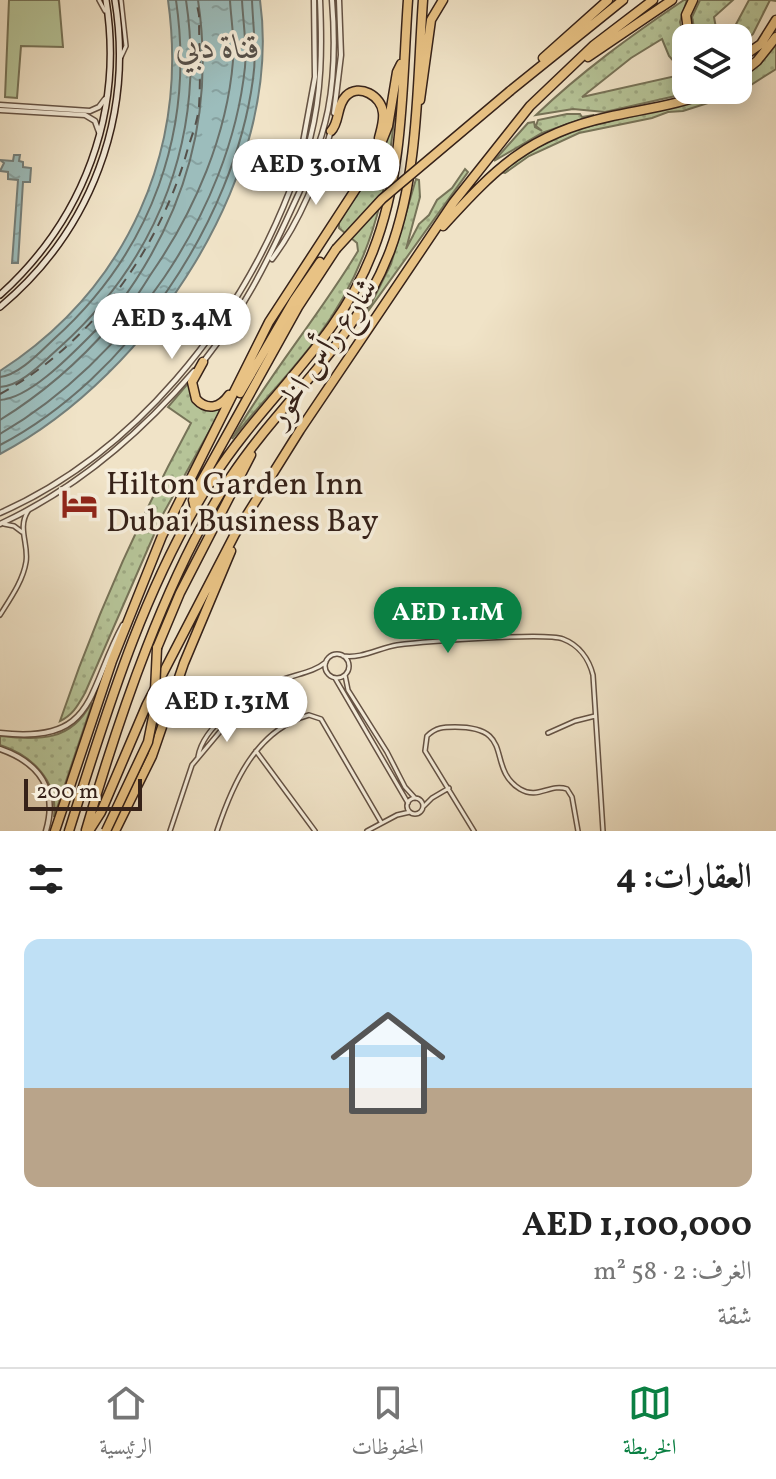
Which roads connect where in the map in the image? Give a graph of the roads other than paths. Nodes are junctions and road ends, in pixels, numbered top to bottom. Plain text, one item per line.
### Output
1 (99, 0) edge
2 (106, 0) edge
3 (118, 0) edge
4 (332, 0) edge
5 (339, 0) edge
6 (408, 0) edge
7 (423, 0) edge
8 (443, 0) edge
9 (608, 0) edge
10 (623, 0) edge
11 (653, 0) edge
12 (672, 0) edge
13 (693, 0) edge
14 (314, 2) edge
15 (108, 13) junction
16 (776, 20) edge
17 (687, 24) edge
18 (776, 37) edge
19 (752, 50) edge
20 (403, 62) junction
21 (752, 65) edge
22 (564, 73) junction
23 (109, 90) junction
24 (510, 91) junction
25 (672, 104) edge
26 (0, 108) edge
27 (415, 112) junction
28 (331, 131) junction
29 (100, 137) junction
30 (291, 168) dead end
31 (297, 170) junction
32 (345, 207) junction
33 (429, 241) junction
34 (266, 267) junction
35 (0, 295) edge
36 (0, 307) edge
37 (277, 337) junction
38 (252, 356) junction
39 (203, 362) junction
40 (229, 405) junction
41 (258, 439) junction
42 (33, 507) junction
43 (195, 509) junction
44 (0, 513) edge
45 (0, 524) edge
46 (23, 532) junction
47 (235, 534) junction
48 (130, 613) junction
49 (0, 615) edge
50 (343, 656) junction
51 (356, 657) junction
52 (326, 662) junction
53 (349, 667) junction
54 (310, 671) junction
55 (327, 673) junction
56 (345, 675) junction
57 (335, 678) junction
58 (232, 712) junction
59 (595, 716) junction
60 (215, 726) junction
61 (221, 730) junction
62 (0, 733) edge
63 (548, 733) dead end
64 (0, 749) edge
65 (256, 751) junction
66 (387, 752) junction
67 (381, 756) junction
68 (198, 757) junction
69 (449, 788) junction
70 (432, 798) junction
71 (417, 799) junction
72 (407, 804) junction
73 (422, 807) junction
74 (410, 812) junction
75 (397, 815) junction
76 (381, 822) junction
77 (46, 831) edge
78 (55, 831) edge
79 (69, 831) edge
80 (87, 831) edge
81 (106, 831) edge
82 (115, 831) edge
83 (170, 831) edge
84 (218, 831) edge
85 (315, 831) edge
86 (367, 831) edge
87 (474, 831) edge
88 (578, 831) edge
89 (603, 831) edge

1 - 15 street
2 - 15 main road
3 - 36 main road
4 - 34 street
5 - 28 street
6 - 20 highway
7 - 27 highway
8 - 27 highway
9 - 24 highway
10 - 24 highway, شارع رأس الخور
11 - 22 highway, شارع رأس الخور
12 - 22 highway
13 - 17 highway
14 - 31 street
14 - 31 street
15 - 23 main road
16 - 19 highway
18 - 21 highway
20 - 32 highway
20 - 43 highway
22 - 33 highway, شارع رأس الخور
23 - 26 street
23 - 29 main road
24 - 37 highway, شارع رأس الخور, bridge
25 - 33 highway
26 - 29 street
27 - 41 highway
28 - 32 highway
28 - 34 street
29 - 35 main road
30 - 31 street
31 - 44 street
32 - 38 highway
33 - 47 highway, شارع رأس الخور
34 - 39 street
37 - 40 highway
37 - 43 highway, شارع رأس الخور
38 - 39 highway
38 - 40 highway
39 - 42 street
40 - 48 highway
41 - 80 highway
41 - 81 highway, bridge
42 - 45 street
42 - 46 street
43 - 79 highway
45 - 46 street
46 - 49 street
47 - 80 highway, شارع رأس الخور
47 - 82 highway
48 - 62 street
48 - 78 highway
50 - 51 street
50 - 52 street
50 - 53 street
51 - 53 street
51 - 59 street
52 - 54 street
52 - 55 street
53 - 56 street
54 - 55 street
54 - 58 street
55 - 57 street
56 - 57 street
56 - 66 street
57 - 67 street
58 - 60 street
58 - 61 street
59 - 63 street
59 - 89 street
60 - 61 street
60 - 68 street
61 - 68 street
64 - 77 street
65 - 76 street
65 - 84 street
65 - 85 street
66 - 67 street
66 - 71 street
67 - 72 street
68 - 83 street
69 - 70 street
69 - 87 street
69 - 88 street
70 - 71 street
70 - 73 street
71 - 72 street
71 - 73 street
72 - 74 street
72 - 75 street
73 - 74 street
74 - 75 street
75 - 76 street
76 - 86 street

